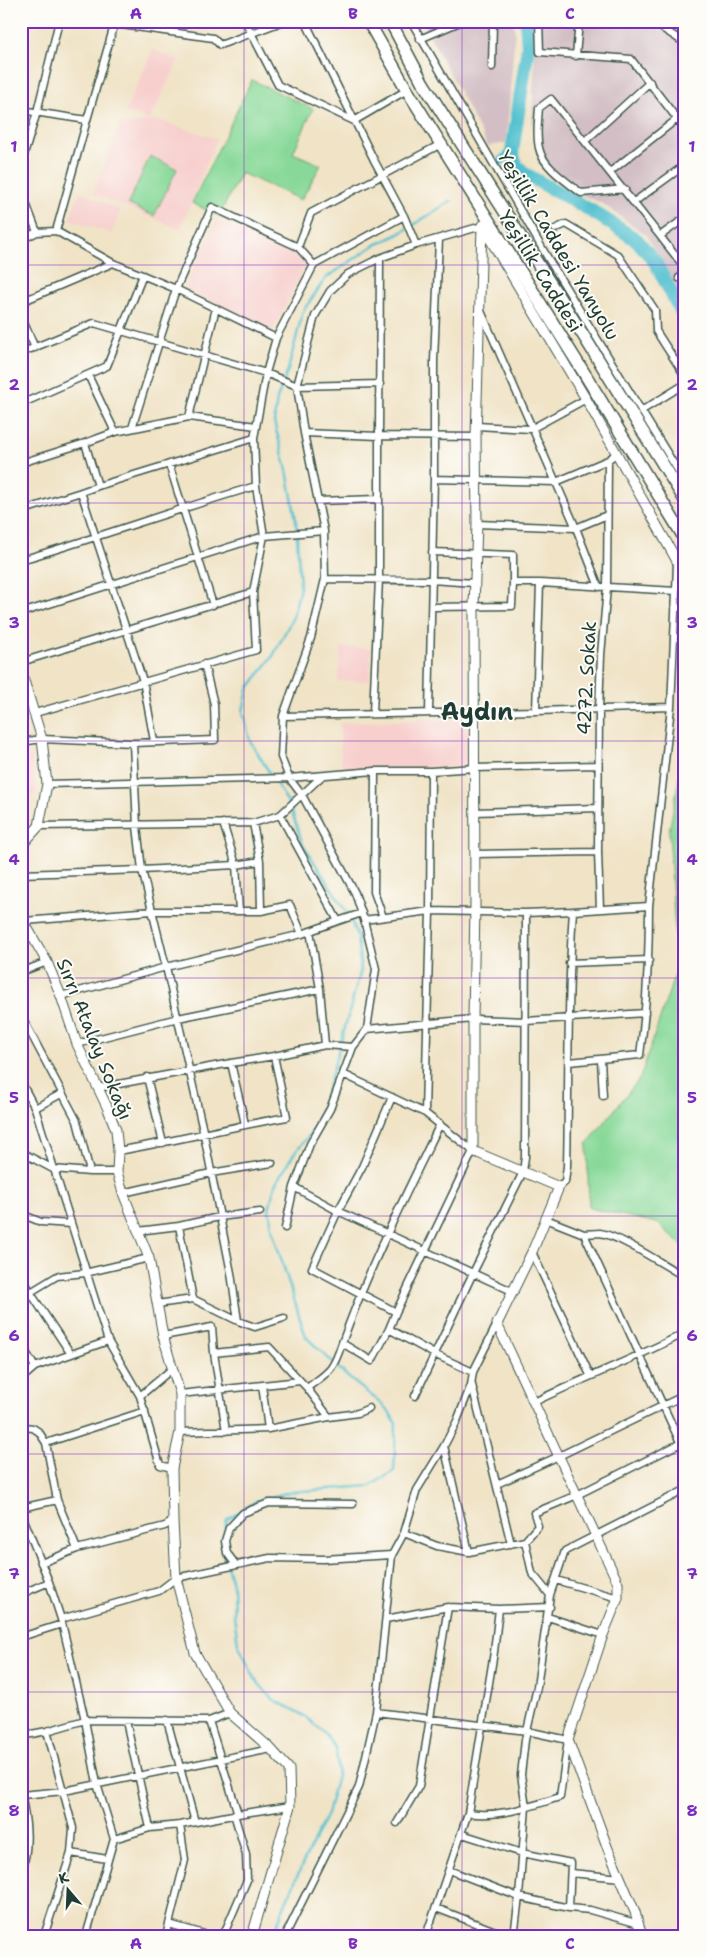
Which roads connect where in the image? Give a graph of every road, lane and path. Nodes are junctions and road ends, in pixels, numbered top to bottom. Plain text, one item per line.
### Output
1 (59, 21) edge
2 (245, 21) edge
3 (284, 21) edge
4 (305, 21) edge
5 (368, 21) edge
6 (390, 21) edge
7 (410, 21) edge
8 (462, 21) edge
9 (493, 21) edge
10 (539, 21) edge
11 (579, 21) edge
12 (651, 21) edge
13 (115, 23) edge
14 (454, 23) edge
15 (250, 33) junction
16 (420, 39) junction
17 (685, 43) edge
18 (576, 56) junction
19 (492, 67) dead end
20 (650, 82) junction
21 (407, 90) junction
22 (21, 110) edge
23 (37, 112) junction
24 (677, 119) junction
25 (87, 120) junction
26 (354, 121) junction
27 (685, 129) edge
28 (586, 141) junction
29 (441, 144) junction
30 (685, 165) edge
31 (21, 166) edge
32 (610, 172) junction
33 (382, 174) junction
34 (624, 189) junction
35 (21, 190) edge
36 (634, 202) junction
37 (404, 216) junction
38 (685, 218) edge
39 (486, 223) junction
40 (555, 229) dead end
41 (56, 230) junction
42 (37, 232) junction
43 (660, 236) junction
44 (439, 239) junction
45 (21, 240) edge
46 (416, 244) junction
47 (298, 247) junction
48 (380, 258) junction
49 (113, 262) junction
50 (314, 265) junction
51 (685, 268) edge
52 (685, 273) edge
53 (143, 275) junction
54 (679, 278) dead end
55 (176, 289) junction
56 (21, 302) edge
57 (216, 308) junction
58 (480, 308) junction
59 (21, 316) edge
60 (120, 330) junction
61 (276, 338) junction
62 (159, 342) junction
63 (35, 348) junction
64 (21, 353) edge
65 (204, 355) junction
66 (266, 373) junction
67 (88, 375) junction
68 (685, 376) edge
69 (380, 384) junction
70 (685, 384) edge
71 (297, 386) junction
72 (586, 398) junction
73 (21, 404) edge
74 (641, 411) junction
75 (189, 417) junction
76 (256, 426) junction
77 (477, 426) junction
78 (132, 428) junction
79 (532, 429) junction
80 (115, 432) junction
81 (304, 433) junction
82 (379, 436) junction
83 (433, 437) junction
84 (476, 437) junction
85 (254, 438) junction
86 (85, 443) junction
87 (617, 453) junction
88 (608, 460) junction
89 (21, 463) edge
90 (169, 464) junction
91 (434, 479) junction
92 (477, 480) junction
93 (556, 482) junction
94 (685, 482) edge
95 (98, 486) junction
96 (256, 486) junction
97 (81, 492) junction
98 (378, 499) junction
99 (685, 500) edge
100 (318, 501) junction
101 (184, 507) junction
102 (21, 511) edge
103 (607, 515) junction
104 (680, 521) edge
105 (477, 524) junction
106 (576, 528) junction
107 (324, 531) junction
108 (264, 536) junction
109 (97, 538) junction
110 (685, 539) edge
111 (432, 552) junction
112 (476, 552) junction
113 (198, 556) junction
114 (681, 558) edge
115 (21, 560) edge
116 (325, 579) junction
117 (379, 579) junction
118 (431, 580) junction
119 (474, 583) junction
120 (513, 583) junction
121 (540, 583) junction
122 (111, 584) junction
123 (599, 587) junction
124 (607, 588) junction
125 (676, 591) junction
126 (253, 592) junction
127 (213, 605) junction
128 (474, 606) junction
129 (432, 607) junction
130 (685, 607) edge
131 (675, 608) junction
132 (21, 613) edge
133 (126, 631) junction
134 (21, 662) edge
135 (204, 664) junction
136 (21, 671) edge
137 (142, 682) junction
138 (671, 707) junction
139 (599, 710) junction
140 (475, 711) junction
141 (536, 711) junction
142 (35, 712) junction
143 (373, 713) junction
144 (429, 713) junction
145 (283, 716) junction
146 (42, 738) junction
147 (154, 741) junction
148 (21, 742) edge
149 (133, 743) junction
150 (598, 765) junction
151 (475, 768) junction
152 (375, 771) junction
153 (431, 771) junction
154 (322, 776) junction
155 (289, 778) junction
156 (135, 782) junction
157 (47, 784) junction
158 (302, 795) junction
159 (598, 808) junction
160 (475, 812) junction
161 (280, 815) junction
162 (223, 823) junction
163 (253, 823) junction
164 (39, 826) junction
165 (137, 826) junction
166 (21, 846) edge
167 (598, 852) junction
168 (475, 854) junction
169 (260, 861) junction
170 (236, 865) junction
171 (142, 870) junction
172 (21, 874) edge
173 (649, 906) junction
174 (600, 909) junction
175 (152, 911) junction
176 (239, 911) junction
177 (261, 911) junction
178 (430, 911) junction
179 (475, 911) junction
180 (573, 911) junction
181 (526, 913) junction
182 (363, 916) junction
183 (383, 917) junction
184 (23, 919) edge
185 (338, 921) junction
186 (310, 931) junction
187 (302, 934) junction
188 (649, 960) junction
189 (47, 962) junction
190 (569, 963) junction
191 (166, 967) junction
192 (21, 972) edge
193 (320, 989) junction
194 (61, 996) junction
195 (645, 1013) junction
196 (21, 1015) edge
197 (178, 1018) junction
198 (569, 1018) junction
199 (473, 1019) junction
200 (526, 1021) junction
201 (428, 1022) junction
202 (367, 1029) junction
203 (77, 1044) junction
204 (325, 1045) junction
205 (353, 1047) junction
206 (274, 1056) junction
207 (601, 1060) junction
208 (570, 1062) junction
209 (231, 1063) junction
210 (190, 1069) junction
211 (344, 1074) junction
212 (147, 1077) junction
213 (21, 1082) edge
214 (97, 1088) junction
215 (62, 1094) junction
216 (392, 1096) junction
217 (603, 1096) dead end
218 (35, 1108) junction
219 (425, 1113) junction
220 (245, 1124) junction
221 (440, 1124) junction
222 (204, 1135) junction
223 (163, 1143) junction
224 (118, 1151) junction
225 (473, 1151) junction
226 (21, 1152) edge
227 (272, 1163) dead end
228 (53, 1170) junction
229 (90, 1172) junction
230 (117, 1172) junction
231 (523, 1172) junction
232 (211, 1173) junction
233 (294, 1187) junction
234 (559, 1187) junction
235 (123, 1193) junction
236 (338, 1211) junction
237 (260, 1212) dead end
238 (21, 1214) edge
239 (219, 1216) junction
240 (546, 1219) junction
241 (71, 1224) junction
242 (179, 1226) junction
243 (285, 1228) dead end
244 (138, 1231) junction
245 (387, 1232) junction
246 (584, 1234) junction
247 (426, 1252) junction
248 (532, 1252) junction
249 (149, 1258) junction
250 (21, 1273) edge
251 (86, 1273) junction
252 (473, 1273) junction
253 (685, 1277) edge
254 (30, 1292) junction
255 (514, 1292) junction
256 (360, 1294) junction
257 (21, 1298) edge
258 (193, 1299) junction
259 (156, 1304) junction
260 (396, 1312) junction
261 (284, 1318) dead end
262 (238, 1321) junction
263 (498, 1324) junction
264 (389, 1329) junction
265 (685, 1333) edge
266 (162, 1336) junction
267 (108, 1341) junction
268 (342, 1343) junction
269 (21, 1344) edge
270 (214, 1353) junction
271 (71, 1354) junction
272 (436, 1355) junction
273 (639, 1356) junction
274 (34, 1367) junction
275 (173, 1368) junction
276 (474, 1372) junction
277 (590, 1375) junction
278 (21, 1379) edge
279 (300, 1381) junction
280 (471, 1384) junction
281 (262, 1385) junction
282 (307, 1388) junction
283 (220, 1390) junction
284 (180, 1394) junction
285 (685, 1395) edge
286 (140, 1396) junction
287 (416, 1396) dead end
288 (534, 1402) junction
289 (664, 1405) junction
290 (369, 1408) dead end
291 (145, 1411) junction
292 (329, 1417) junction
293 (24, 1427) dead end
294 (268, 1429) junction
295 (226, 1431) junction
296 (180, 1432) junction
297 (682, 1442) edge
298 (46, 1443) junction
299 (444, 1446) junction
300 (685, 1453) edge
301 (558, 1456) junction
302 (172, 1468) junction
303 (497, 1484) junction
304 (685, 1490) edge
305 (577, 1495) junction
306 (57, 1500) junction
307 (354, 1504) dead end
308 (21, 1508) edge
309 (21, 1512) edge
310 (173, 1521) junction
311 (404, 1532) junction
312 (30, 1535) junction
313 (597, 1536) junction
314 (21, 1538) edge
315 (525, 1541) junction
316 (511, 1544) junction
317 (77, 1549) junction
318 (469, 1552) junction
319 (392, 1555) junction
320 (41, 1563) junction
321 (236, 1565) junction
322 (176, 1578) junction
323 (556, 1580) junction
324 (48, 1582) junction
325 (21, 1594) edge
326 (550, 1595) junction
327 (618, 1598) junction
328 (448, 1607) junction
329 (550, 1607) junction
330 (499, 1609) junction
331 (548, 1617) junction
332 (386, 1619) junction
333 (61, 1622) junction
334 (603, 1635) junction
335 (21, 1637) edge
336 (376, 1712) junction
337 (230, 1713) junction
338 (430, 1718) junction
339 (85, 1720) junction
340 (167, 1720) junction
341 (21, 1721) edge
342 (126, 1721) junction
343 (209, 1721) junction
344 (482, 1726) junction
345 (47, 1731) junction
346 (526, 1731) junction
347 (24, 1737) edge
348 (568, 1740) junction
349 (271, 1748) junction
350 (221, 1760) junction
351 (181, 1767) junction
352 (138, 1776) junction
353 (97, 1784) junction
354 (64, 1791) junction
355 (21, 1795) edge
356 (290, 1806) junction
357 (526, 1807) junction
358 (468, 1813) junction
359 (236, 1814) junction
360 (194, 1822) junction
361 (397, 1823) dead end
362 (180, 1825) junction
363 (150, 1828) junction
364 (462, 1834) junction
365 (114, 1839) junction
366 (71, 1853) junction
367 (522, 1853) junction
368 (107, 1859) junction
369 (449, 1870) junction
370 (571, 1873) junction
371 (21, 1874) edge
372 (621, 1878) junction
373 (519, 1897) junction
374 (436, 1908) junction
375 (569, 1908) junction
376 (169, 1924) junction
377 (639, 1924) junction
378 (287, 1935) edge
379 (44, 1936) edge
380 (86, 1936) edge
381 (166, 1936) edge
382 (211, 1936) edge
383 (223, 1936) edge
384 (252, 1936) edge
385 (426, 1936) edge
386 (508, 1936) edge
387 (514, 1936) edge
388 (642, 1936) edge

1 - 23 street
2 - 15 street
3 - 15 street
4 - 26 street
5 - 21 highway, Yeşillik Caddesi
6 - 99 highway, Yeşillik Caddesi
7 - 16 street, Yeşillik Caddesi Yanyolu
8 - 14 street
9 - 19 street
10 - 18 street
11 - 18 street
12 - 17 street
13 - 15 street
13 - 25 street
14 - 16 street
15 - 26 street
16 - 74 street, Yeşillik Caddesi Yanyolu
18 - 20 street
20 - 24 street
20 - 28 street
21 - 26 street
21 - 29 highway, Yeşillik Caddesi
22 - 23 street
23 - 25 street
23 - 31 street
24 - 27 street
24 - 32 street
25 - 41 street
26 - 33 street
28 - 32 street
28 - 34 street
29 - 33 street
29 - 39 highway, Yeşillik Caddesi
30 - 36 street
32 - 34 street
33 - 37 street
33 - 47 street
34 - 36 street
35 - 42 street
36 - 43 street
37 - 46 street
37 - 50 street
38 - 43 street
39 - 44 street
39 - 58 street
39 - 72 street
39 - 104 highway, Yeşillik Caddesi
40 - 68 street
41 - 42 street
41 - 49 street
42 - 45 street
43 - 51 street
44 - 46 street
44 - 83 street
46 - 48 street
47 - 50 street
47 - 55 street
48 - 69 street
48 - 71 street
49 - 53 street
49 - 56 street
50 - 61 street
52 - 54 street
53 - 55 street
53 - 60 street
55 - 57 street
55 - 62 street
57 - 61 street
57 - 65 street
58 - 77 street
58 - 79 street
59 - 63 street
60 - 62 street
60 - 63 street
60 - 67 street
61 - 66 street
62 - 65 street
62 - 78 street
63 - 64 street
65 - 66 street
65 - 75 street
66 - 71 street
66 - 76 street
67 - 73 street
67 - 80 street
69 - 71 street
69 - 82 street
70 - 74 street
71 - 81 street
72 - 79 street
72 - 87 street
74 - 94 street, Yeşillik Caddesi Yanyolu
75 - 76 street
75 - 78 street
76 - 85 street
77 - 79 street
77 - 84 street
78 - 80 street
79 - 93 street
80 - 86 street
81 - 82 street
81 - 100 street
82 - 83 street
82 - 98 street
83 - 84 street
83 - 91 street
84 - 92 street
85 - 90 street
85 - 96 street
86 - 89 street
86 - 95 street
87 - 88 street
87 - 114 street
88 - 93 street
88 - 103 street, 4272. Sokak
90 - 95 street
90 - 101 street
91 - 92 street
91 - 111 street
92 - 93 street
92 - 105 street
93 - 106 street
95 - 97 street
96 - 101 street
96 - 108 street
97 - 102 street
97 - 109 street
98 - 100 street
98 - 117 street
100 - 107 street
101 - 109 street
101 - 113 street
103 - 106 street
103 - 124 street, 4272. Sokak
104 - 110 highway, Yeşillik Caddesi
105 - 106 street
105 - 112 street
106 - 123 street
107 - 108 street
107 - 116 street
108 - 113 street
108 - 126 street
109 - 115 street
109 - 122 street
111 - 112 street
111 - 118 street
112 - 119 street
112 - 120 street
113 - 122 street
113 - 127 street
114 - 125 street
116 - 117 street
116 - 145 street
117 - 118 street
117 - 143 street
118 - 119 street
118 - 129 street
119 - 128 street
120 - 121 street
120 - 128 street
121 - 123 street
121 - 141 street
122 - 132 street
122 - 133 street
123 - 124 street
124 - 125 street
124 - 139 street, 4272. Sokak
125 - 131 street
126 - 127 street
126 - 135 street
127 - 133 street
128 - 129 street
128 - 140 street
129 - 144 street
130 - 131 street
131 - 138 street
133 - 134 street
133 - 137 street
135 - 137 street
135 - 147 street
136 - 142 street
137 - 142 street
137 - 147 street
138 - 139 street
138 - 173 street
139 - 141 street
139 - 150 street, 4272. Sokak
140 - 141 street
140 - 144 street
140 - 151 street
142 - 146 street
143 - 144 street
143 - 145 street
145 - 155 street
146 - 148 street
146 - 149 street
146 - 157 street
147 - 149 street
149 - 156 street
150 - 151 street
150 - 159 street, 4272. Sokak
151 - 153 street
151 - 160 street
152 - 153 street
152 - 154 street
152 - 183 street
153 - 178 street
154 - 155 street
154 - 158 street
155 - 156 street
155 - 158 street
156 - 157 street
156 - 165 street
157 - 164 street
158 - 161 street
158 - 182 street
159 - 160 street
159 - 167 street, 4272. Sokak
160 - 168 street
161 - 163 street
161 - 185 street
162 - 163 street
162 - 165 street
162 - 170 street
163 - 169 street
164 - 165 street
164 - 166 street
165 - 171 street
167 - 168 street
167 - 174 street, 4272. Sokak
168 - 179 street
169 - 170 street
169 - 177 street
170 - 171 street
170 - 176 street
171 - 172 street
171 - 175 street
173 - 174 street
173 - 188 street
174 - 180 street
175 - 176 street
175 - 184 street
175 - 191 street
176 - 177 street
177 - 187 street
178 - 179 street
178 - 183 street
178 - 201 street
179 - 181 street
179 - 199 street
180 - 181 street
180 - 190 street
181 - 200 street
182 - 183 street
182 - 185 street
182 - 202 street
184 - 189 street, Sırrı Atalay Sokağı
185 - 186 street
186 - 187 street
186 - 193 street
187 - 191 street
188 - 190 street
188 - 195 street
189 - 192 street
189 - 194 street, Sırrı Atalay Sokağı
190 - 198 street
191 - 194 street
191 - 197 street
193 - 197 street
193 - 204 street
194 - 203 street, Sırrı Atalay Sokağı
195 - 198 street
195 - 207 street
196 - 215 street
197 - 203 street
197 - 210 street
198 - 200 street
198 - 208 street
199 - 200 street
199 - 201 street
199 - 225 street
200 - 231 street
201 - 202 street
201 - 219 street
202 - 205 street
203 - 214 street, Sırrı Atalay Sokağı
204 - 205 street
204 - 206 street
205 - 211 street
206 - 209 street
206 - 220 street
207 - 208 street
207 - 217 street
208 - 234 street
209 - 210 street
209 - 220 street
210 - 212 street
210 - 222 street
211 - 216 street
211 - 233 street
212 - 214 street
212 - 223 street
213 - 218 street
214 - 224 street, Sırrı Atalay Sokağı
215 - 218 street
215 - 229 street
216 - 219 street
216 - 236 street
218 - 228 street
219 - 221 street
220 - 222 street
221 - 225 street
221 - 245 street
222 - 223 street
222 - 232 street
223 - 224 street
224 - 230 street, Sırrı Atalay Sokağı
225 - 231 street
225 - 247 street
226 - 228 street
227 - 232 street
228 - 229 street
228 - 241 street
229 - 230 street
230 - 235 street, Sırrı Atalay Sokağı
231 - 234 street
231 - 252 street
232 - 235 street
232 - 239 street
233 - 236 street
233 - 243 street
234 - 240 street
235 - 244 street, Sırrı Atalay Sokağı
236 - 245 street
236 - 256 street
237 - 239 street
238 - 241 street
239 - 242 street
239 - 262 street
240 - 246 street
240 - 248 street
241 - 251 street
242 - 244 street
242 - 258 street
244 - 249 street, Sırrı Atalay Sokağı
245 - 247 street
245 - 256 street
246 - 253 street
246 - 273 street
247 - 252 street
247 - 260 street
248 - 255 street
248 - 277 street
249 - 251 street
249 - 259 street, Sırrı Atalay Sokağı
250 - 254 street
251 - 254 street
251 - 267 street
252 - 255 street
252 - 272 street
254 - 257 street
254 - 271 street
255 - 263 street
256 - 260 street
256 - 268 street
258 - 259 street
258 - 262 street
259 - 266 street, Sırrı Atalay Sokağı
260 - 264 street
261 - 262 street
263 - 276 street
263 - 288 street
264 - 268 street
264 - 272 street
265 - 273 street
266 - 270 street
266 - 275 street, Sırrı Atalay Sokağı
267 - 271 street
267 - 286 street
268 - 282 street
269 - 274 street
270 - 279 street
270 - 283 street
271 - 274 street
272 - 276 street
272 - 287 street
273 - 277 street
273 - 289 street
274 - 278 street
275 - 284 street, Sırrı Atalay Sokağı
275 - 286 street
276 - 280 street
277 - 288 street
279 - 281 street
279 - 282 street
280 - 299 street
280 - 303 street
281 - 283 street
281 - 294 street
282 - 292 street
283 - 284 street
283 - 295 street
284 - 296 street, Sırrı Atalay Sokağı
285 - 289 street
286 - 291 street
288 - 301 street
289 - 297 street
289 - 301 street
290 - 292 street
291 - 298 street
291 - 302 street
292 - 294 street
293 - 298 street
294 - 295 street
295 - 296 street
296 - 302 street, Sırrı Atalay Sokağı
297 - 300 street
297 - 305 street
298 - 306 street
299 - 311 street
299 - 318 street
301 - 303 street
301 - 305 street
302 - 310 street, Sırrı Atalay Sokağı
303 - 316 street
304 - 313 street
305 - 313 street
305 - 315 street
306 - 308 street
306 - 317 street
307 - 321 street
309 - 312 street
310 - 317 street
310 - 322 street, Sırrı Atalay Sokağı
311 - 318 street
311 - 319 street
312 - 314 street
312 - 320 street
313 - 323 street
313 - 327 street
315 - 316 street
315 - 326 street
316 - 318 street
317 - 320 street
319 - 321 street
319 - 332 street
320 - 324 street
321 - 322 street
322 - 333 street
322 - 337 street, Sırrı Atalay Sokağı
323 - 326 street
323 - 327 street
324 - 325 street
324 - 333 street
326 - 329 street
327 - 334 street
328 - 330 street
328 - 332 street
328 - 338 street
329 - 330 street
329 - 331 street
330 - 344 street
331 - 334 street
331 - 346 street
332 - 336 street
333 - 335 street
333 - 339 street
334 - 348 street
336 - 338 street
336 - 378 street
337 - 343 street
337 - 349 street, Sırrı Atalay Sokağı
338 - 344 street
338 - 361 street
339 - 342 street
339 - 345 street
339 - 353 street
340 - 342 street
340 - 343 street
340 - 351 street
341 - 347 street
342 - 352 street
343 - 350 street
344 - 346 street
344 - 358 street
345 - 347 street
345 - 354 street
346 - 348 street
346 - 357 street
348 - 357 street
348 - 372 street
349 - 350 street
349 - 356 street, Sırrı Atalay Sokağı
350 - 351 street
350 - 359 street
351 - 352 street
351 - 360 street
352 - 353 street
352 - 363 street
353 - 354 street
353 - 365 street
354 - 355 street
354 - 366 street
355 - 371 street
356 - 359 street
356 - 384 street, Sırrı Atalay Sokağı
357 - 358 street
357 - 367 street
358 - 364 street
359 - 360 street
359 - 383 street
360 - 362 street
362 - 363 street
362 - 376 street
363 - 365 street
364 - 367 street
364 - 369 street
365 - 368 street
366 - 368 street
366 - 379 street
367 - 370 street
367 - 373 street
368 - 380 street
369 - 373 street
369 - 374 street
370 - 372 street
370 - 375 street
372 - 377 street
373 - 375 street
373 - 387 street
374 - 385 street
374 - 386 street
375 - 377 street
376 - 381 street
376 - 382 street
377 - 388 street

